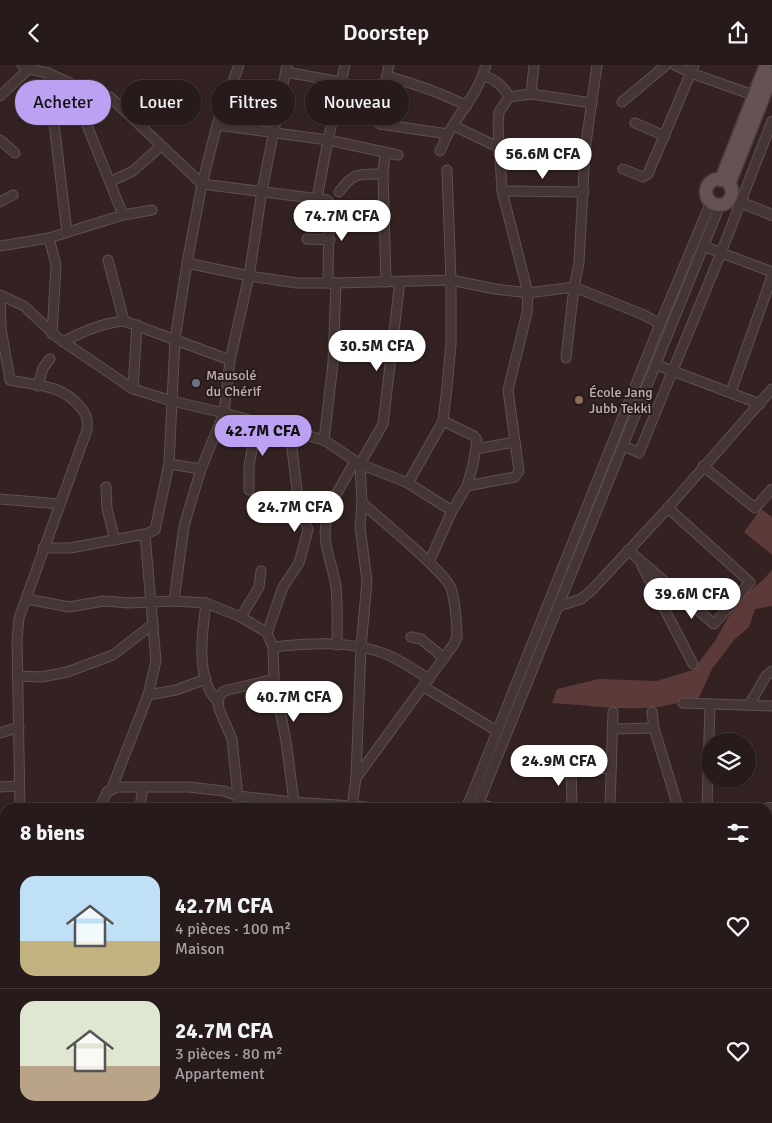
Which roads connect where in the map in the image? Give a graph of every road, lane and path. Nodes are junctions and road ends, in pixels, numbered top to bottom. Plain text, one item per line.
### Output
1 (239, 65) edge
2 (345, 65) edge
3 (389, 65) edge
4 (486, 65) edge
5 (534, 65) edge
6 (597, 65) edge
7 (666, 65) edge
8 (675, 65) edge
9 (766, 65) edge
10 (28, 66) edge
11 (286, 68) edge
12 (693, 69) edge
13 (48, 73) junction
14 (483, 75) junction
15 (772, 75) edge
16 (387, 76) junction
17 (63, 80) edge
18 (234, 80) edge
19 (333, 80) edge
20 (341, 80) edge
21 (531, 94) junction
22 (0, 95) edge
23 (753, 95) junction
24 (509, 97) junction
25 (111, 98) edge
26 (622, 102) dead end
27 (592, 103) junction
28 (467, 106) junction
29 (772, 121) edge
30 (635, 123) dead end
31 (87, 125) edge
32 (217, 125) joint
33 (331, 125) edge
34 (454, 126) junction
35 (273, 131) junction
36 (448, 134) junction
37 (665, 136) junction
38 (0, 139) edge
39 (328, 140) junction
40 (161, 146) junction
41 (500, 148) junction
42 (585, 150) junction
43 (440, 151) dead end
44 (15, 153) dead end
45 (385, 153) junction
46 (398, 155) dead end
47 (623, 169) dead end
48 (447, 170) dead end
49 (383, 174) junction
50 (110, 182) junction
51 (725, 182) junction
52 (202, 184) junction
53 (262, 191) junction
54 (502, 191) junction
55 (584, 192) junction
56 (339, 193) dead end
57 (13, 195) dead end
58 (317, 198) junction
59 (0, 202) edge
60 (725, 202) junction
61 (152, 210) dead end
62 (123, 215) junction
63 (772, 215) edge
64 (67, 233) junction
65 (49, 238) junction
66 (307, 239) dead end
67 (330, 240) junction
68 (0, 246) edge
69 (703, 246) junction
70 (721, 253) junction
71 (108, 261) dead end
72 (187, 263) junction
73 (772, 274) edge
74 (249, 276) junction
75 (451, 280) junction
76 (386, 281) junction
77 (400, 281) junction
78 (332, 283) junction
79 (574, 287) junction
80 (528, 293) junction
81 (0, 295) edge
82 (124, 321) junction
83 (660, 324) junction
84 (137, 325) junction
85 (52, 334) junction
86 (175, 339) junction
87 (63, 342) junction
88 (2, 351) edge
89 (566, 358) dead end
90 (50, 359) dead end
91 (230, 360) junction
92 (657, 365) junction
93 (674, 371) junction
94 (38, 386) junction
95 (133, 389) junction
96 (772, 389) edge
97 (731, 391) junction
98 (172, 401) junction
99 (760, 403) junction
100 (224, 413) junction
101 (443, 421) junction
102 (257, 422) junction
103 (292, 431) junction
104 (324, 440) junction
105 (515, 442) junction
106 (624, 447) junction
107 (476, 449) junction
108 (358, 462) junction
109 (169, 464) junction
110 (703, 466) junction
111 (201, 469) junction
112 (408, 483) junction
113 (467, 486) junction
114 (106, 487) dead end
115 (772, 489) edge
116 (249, 490) dead end
117 (0, 499) edge
118 (362, 503) junction
119 (60, 504) junction
120 (668, 508) junction
121 (452, 511) junction
122 (145, 534) junction
123 (115, 540) junction
124 (43, 549) junction
125 (628, 550) junction
126 (638, 559) junction
127 (429, 562) junction
128 (261, 571) dead end
129 (27, 599) junction
130 (152, 601) junction
131 (174, 601) junction
132 (206, 603) junction
133 (559, 606) junction
134 (241, 617) junction
135 (153, 624) junction
136 (267, 633) junction
137 (411, 637) dead end
138 (337, 645) junction
139 (273, 647) junction
140 (362, 647) junction
141 (444, 658) junction
142 (693, 664) dead end
143 (772, 671) edge
144 (18, 676) junction
145 (206, 679) junction
146 (274, 679) junction
147 (426, 683) junction
148 (148, 695) junction
149 (218, 702) junction
150 (683, 703) dead end
151 (710, 704) junction
152 (749, 705) junction
153 (772, 706) edge
154 (613, 712) dead end
155 (652, 712) dead end
156 (19, 727) junction
157 (654, 728) junction
158 (612, 729) junction
159 (497, 731) junction
160 (0, 733) edge
161 (523, 763) dead end
162 (571, 767) junction
163 (611, 769) junction
164 (356, 778) junction
165 (19, 786) junction
166 (0, 787) edge
167 (143, 787) junction
168 (112, 789) junction
169 (238, 796) junction
170 (21, 803) edge
171 (102, 803) edge
172 (141, 803) edge
173 (239, 803) edge
174 (294, 803) joint
175 (353, 803) edge
176 (474, 803) edge
177 (474, 803) edge
178 (572, 803) edge
179 (610, 803) edge
180 (677, 803) edge
181 (707, 803) edge

1 - 18 street
2 - 20 street
3 - 16 street
4 - 14 street
5 - 21 street
6 - 27 street
7 - 26 street
8 - 12 street
9 - 23 main road
10 - 13 street
10 - 22 street
11 - 19 street
11 - 35 street
12 - 23 street
12 - 37 street
13 - 17 street
13 - 64 street
14 - 24 street
14 - 28 street
15 - 51 main road
16 - 28 street
16 - 36 street
21 - 24 street
21 - 27 street
23 - 51 main road
24 - 41 street
25 - 40 street
27 - 42 street
28 - 34 street
29 - 60 street
30 - 37 street
31 - 50 street
32 - 35 street
32 - 52 street
33 - 39 street
34 - 36 street
34 - 41 street
35 - 39 street
35 - 53 street
36 - 43 street
37 - 47 street
38 - 44 street
39 - 45 street
39 - 58 street
40 - 50 street
40 - 52 street
41 - 42 street
41 - 54 street
42 - 55 street
45 - 46 street
45 - 49 street
48 - 75 street
49 - 56 street
49 - 76 street
50 - 62 street
51 - 60 main road
51 - 60 main road
52 - 53 street
52 - 72 street
53 - 58 street
53 - 74 street
54 - 55 street
54 - 80 street
55 - 79 street
57 - 59 street
58 - 67 street
60 - 63 street
60 - 69 street
60 - 70 street
60 - 83 street
61 - 62 street
62 - 64 street
64 - 65 street
65 - 68 street
65 - 85 street
66 - 67 street
67 - 78 street
69 - 70 street
69 - 92 street
70 - 73 street
70 - 93 street
71 - 82 street
72 - 74 street
72 - 86 street
73 - 97 street
74 - 78 street
74 - 91 street
75 - 77 street
75 - 80 street
75 - 101 street
76 - 77 street
76 - 78 street
77 - 108 street
78 - 104 street
79 - 80 street
79 - 83 street
79 - 89 street
80 - 105 street
81 - 85 street
81 - 88 street
82 - 84 street
82 - 87 street
83 - 159 street
84 - 86 street
84 - 95 street
85 - 87 street
86 - 91 street
86 - 98 street
87 - 95 street
88 - 94 street
90 - 94 street
91 - 100 street
92 - 93 street
92 - 106 street
93 - 97 street
93 - 106 street
94 - 119 street
95 - 98 street
96 - 99 street
97 - 99 street
98 - 100 street
98 - 109 street
99 - 110 street
100 - 102 street
100 - 111 street
101 - 107 street
101 - 112 street
102 - 103 street
102 - 116 street
103 - 104 street
103 - 136 street
104 - 108 street
105 - 107 street
105 - 113 street
106 - 133 street
107 - 113 street
108 - 112 street
108 - 118 street
108 - 138 street
109 - 111 street
109 - 122 street
110 - 115 street
110 - 120 street
111 - 131 street
112 - 121 street
113 - 121 street
114 - 123 street
117 - 119 street
118 - 127 street
118 - 140 street
119 - 124 street
120 - 125 street
120 - 126 street
121 - 127 street
122 - 123 street
122 - 130 street
123 - 124 street
124 - 129 street
125 - 126 street
125 - 133 street
126 - 142 street
127 - 141 street
128 - 134 street
129 - 130 street
129 - 144 street
130 - 131 street
130 - 135 street
131 - 132 street
132 - 134 street
132 - 145 street
133 - 177 street
134 - 136 street
135 - 144 street
135 - 148 street
136 - 139 street
137 - 141 street
138 - 139 street
138 - 140 street
139 - 146 street
140 - 147 street
140 - 164 street
141 - 147 street
143 - 152 street
144 - 156 street
145 - 148 street
145 - 149 street
146 - 149 street
146 - 174 street
147 - 159 street
147 - 164 street
148 - 168 street
149 - 169 street
150 - 151 street
151 - 152 street
151 - 181 street
152 - 153 street
154 - 158 street
155 - 157 street
156 - 160 street
156 - 165 street
157 - 158 street
157 - 180 street
158 - 163 street
159 - 176 street
161 - 162 street
162 - 163 street
162 - 178 street
163 - 179 street
164 - 175 street
165 - 166 street
165 - 170 street
167 - 168 street
167 - 169 street
167 - 172 street
168 - 171 street
169 - 173 street
169 - 174 street

